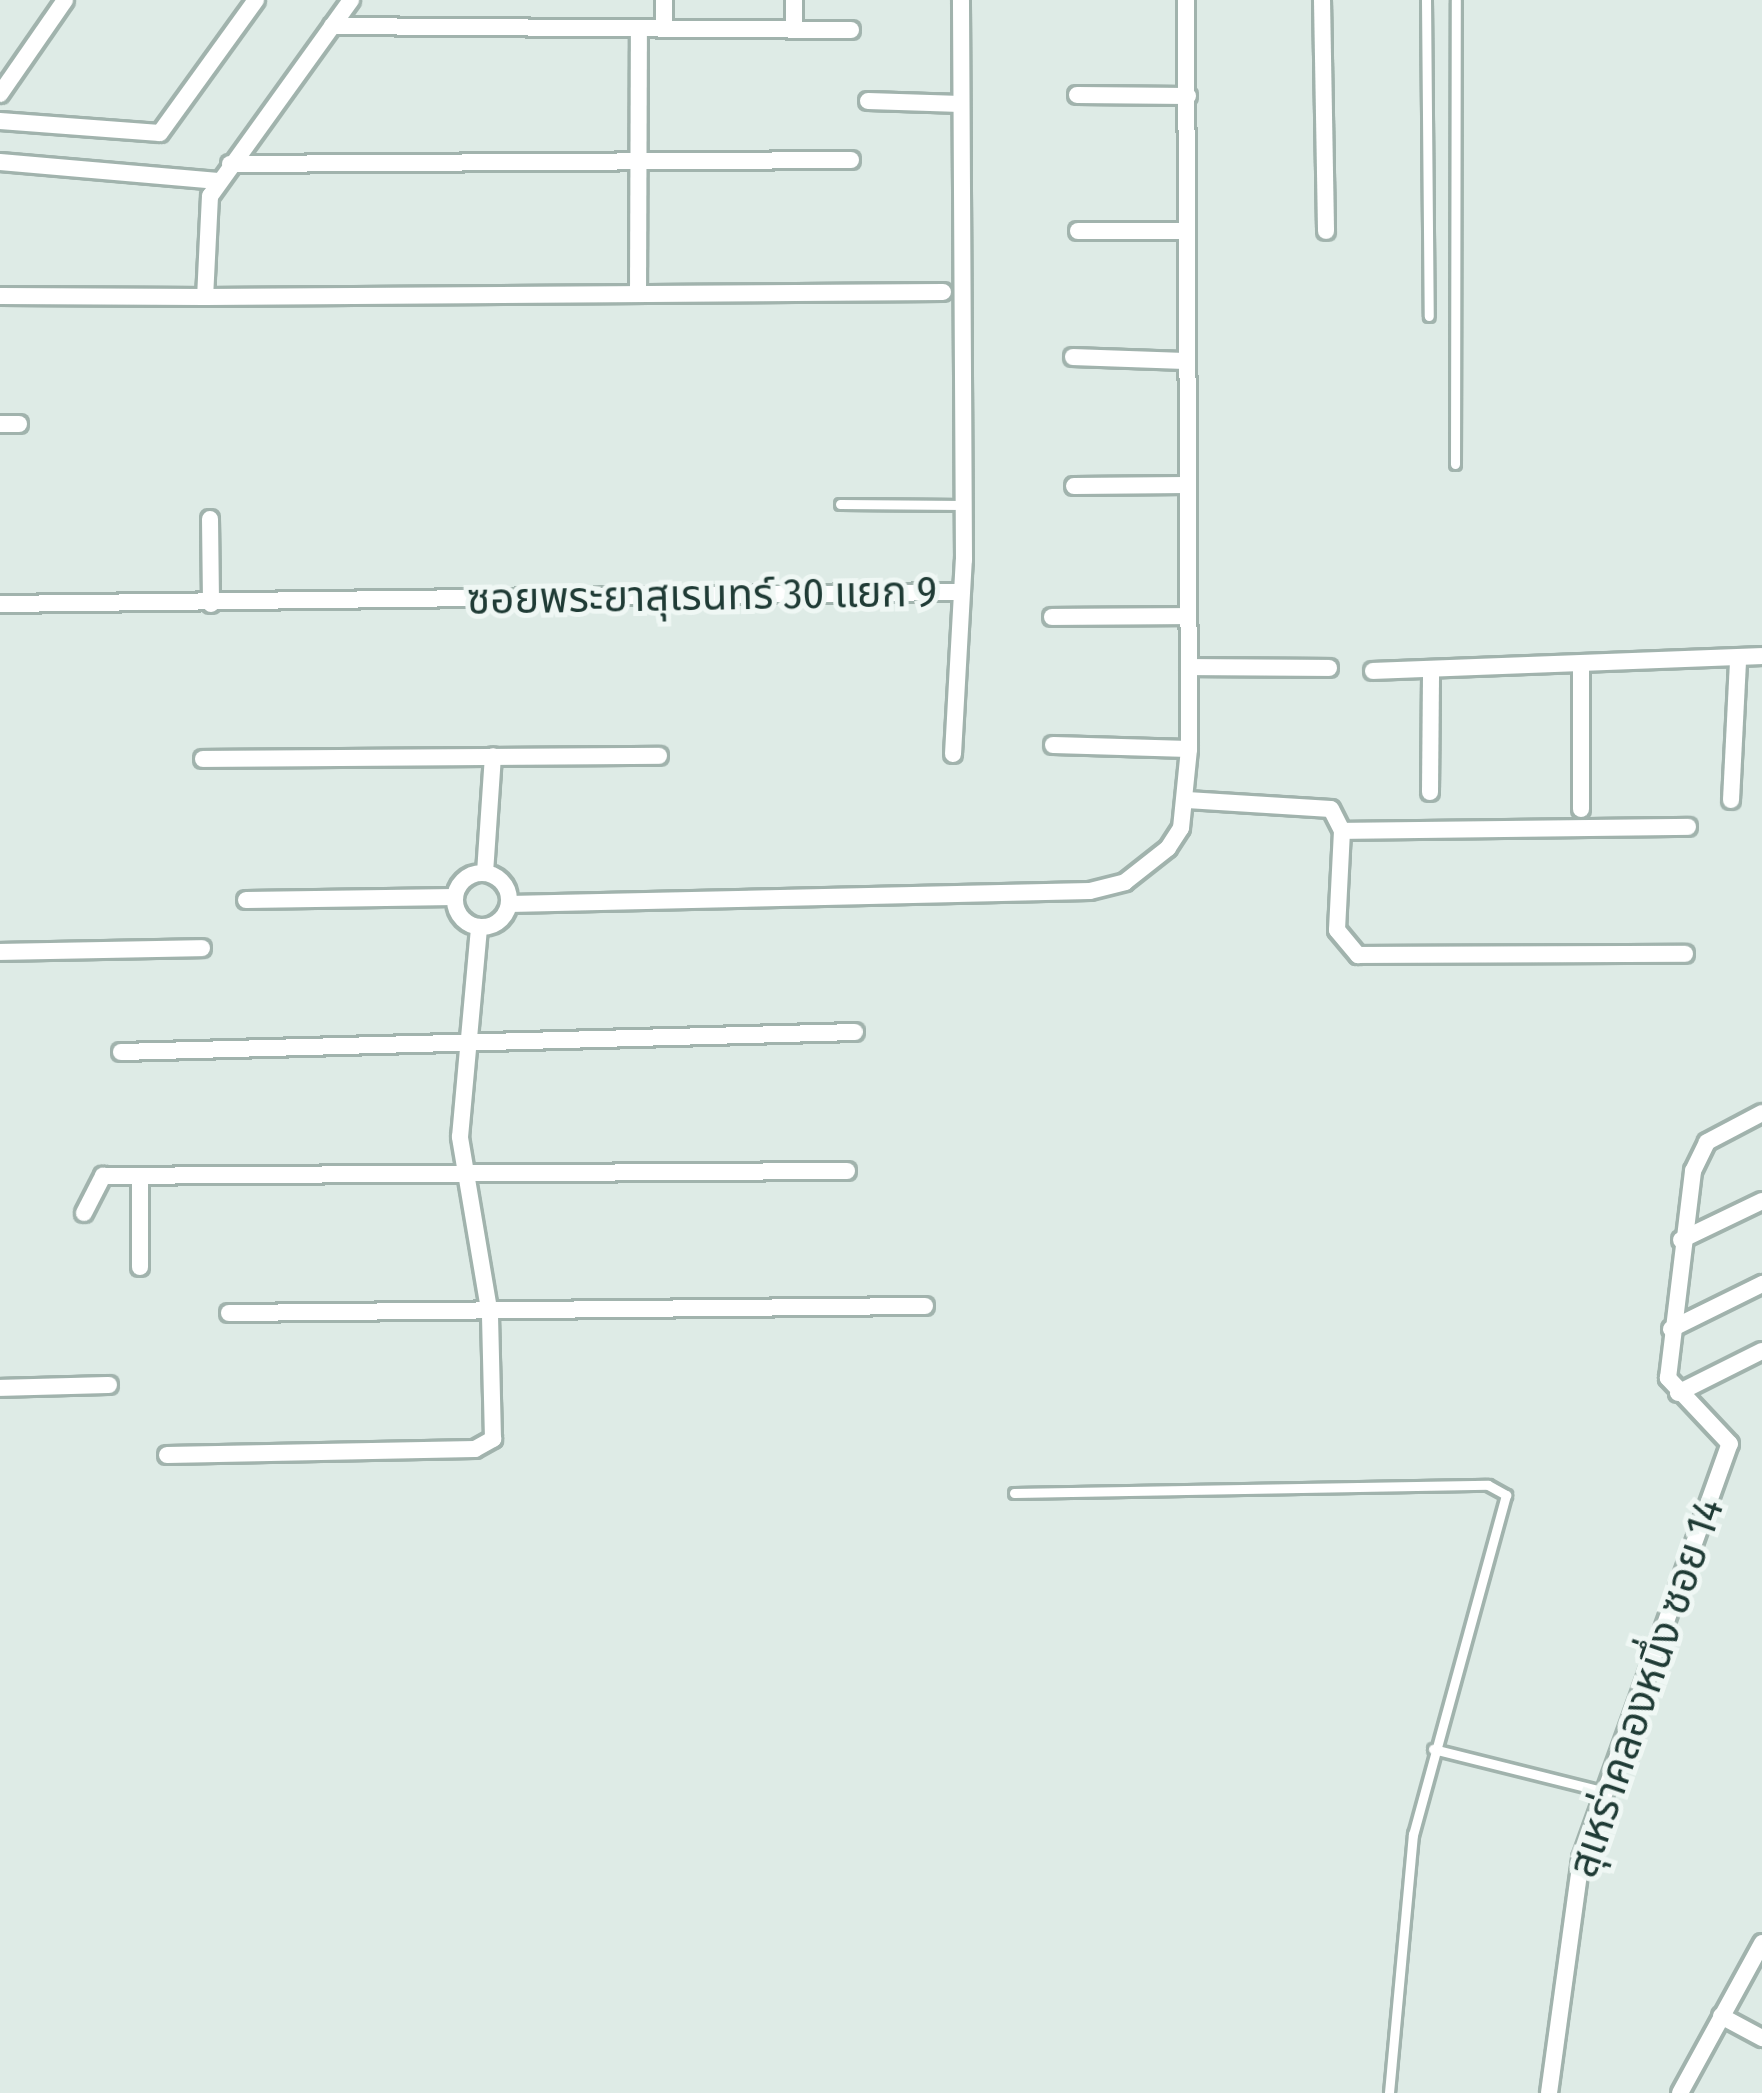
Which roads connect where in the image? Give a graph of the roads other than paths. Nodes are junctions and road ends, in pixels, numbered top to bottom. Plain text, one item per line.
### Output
1 (65, 0) edge
2 (256, 0) edge
3 (351, 0) edge
4 (664, 0) edge
5 (794, 0) edge
6 (962, 0) edge
7 (1186, 0) edge
8 (1322, 0) edge
9 (1426, 0) edge
10 (1456, 0) edge
11 (332, 26) junction
12 (639, 28) junction
13 (664, 28) junction
14 (794, 29) junction
15 (851, 30) dead end
16 (0, 94) edge
17 (1077, 95) dead end
18 (1188, 96) junction
19 (868, 101) dead end
20 (962, 104) junction
21 (0, 121) edge
22 (851, 160) dead end
23 (636, 161) junction
24 (0, 162) edge
25 (230, 164) junction
26 (218, 181) junction
27 (1325, 231) dead end
28 (1078, 232) dead end
29 (1187, 232) junction
30 (943, 292) dead end
31 (638, 294) junction
32 (0, 296) edge
33 (205, 297) junction
34 (1429, 316) dead end
35 (1073, 357) dead end
36 (1184, 361) junction
37 (1455, 464) dead end
38 (1186, 485) junction
39 (1074, 486) dead end
40 (840, 505) dead end
41 (964, 505) junction
42 (210, 519) dead end
43 (956, 592) junction
44 (0, 604) edge
45 (211, 604) junction
46 (1187, 616) junction
47 (1052, 617) dead end
48 (1762, 656) edge
49 (1738, 660) junction
50 (1189, 667) junction
51 (1329, 668) dead end
52 (1581, 669) junction
53 (1372, 671) dead end
54 (1431, 673) junction
55 (1053, 745) dead end
56 (1189, 749) junction
57 (952, 754) dead end
58 (659, 755) dead end
59 (494, 756) junction
60 (203, 759) dead end
61 (1430, 792) dead end
62 (1187, 800) junction
63 (1731, 800) dead end
64 (1581, 808) dead end
65 (1688, 827) dead end
66 (1342, 831) junction
67 (485, 873) junction
68 (455, 897) junction
69 (246, 900) dead end
70 (509, 904) junction
71 (479, 928) junction
72 (202, 948) dead end
73 (0, 952) edge
74 (1685, 954) dead end
75 (855, 1032) dead end
76 (469, 1038) junction
77 (121, 1052) dead end
78 (1762, 1113) edge
79 (847, 1171) dead end
80 (464, 1172) junction
81 (140, 1177) junction
82 (1762, 1201) edge
83 (84, 1213) dead end
84 (1681, 1240) junction
85 (140, 1267) dead end
86 (1762, 1284) edge
87 (925, 1306) dead end
88 (229, 1313) dead end
89 (490, 1316) junction
90 (1671, 1329) junction
91 (1762, 1351) edge
92 (110, 1385) dead end
93 (0, 1388) edge
94 (1678, 1393) junction
95 (167, 1455) dead end
96 (1014, 1493) dead end
97 (1433, 1749) junction
98 (1600, 1791) junction
99 (1762, 1943) edge
100 (1721, 2016) junction
101 (1762, 2038) edge
102 (1389, 2093) edge
103 (1549, 2093) edge
104 (1680, 2093) edge

1 - 16 street
2 - 21 street
3 - 11 street
4 - 13 street
5 - 14 street
6 - 20 street, ซอยพระยาสุเรนทร์ 30 แยก 9
7 - 18 street
8 - 27 street
9 - 34 lane
10 - 37 lane
11 - 12 street
11 - 25 street
12 - 13 street
12 - 23 street
13 - 14 street
14 - 15 street
17 - 18 street
18 - 29 street
19 - 20 street
20 - 41 street, ซอยพระยาสุเรนทร์ 30 แยก 9
22 - 23 street
23 - 25 street
23 - 31 street
24 - 26 street
25 - 26 street
26 - 33 street
28 - 29 street
29 - 36 street
30 - 31 street
31 - 33 street
32 - 33 street
35 - 36 street
36 - 38 street
38 - 39 street
38 - 46 street
40 - 41 lane
41 - 43 street, ซอยพระยาสุเรนทร์ 30 แยก 9
42 - 45 street
43 - 45 street, ซอยพระยาสุเรนทร์ 30 แยก 9
43 - 57 street
44 - 45 street, ซอยพระยาสุเรนทร์ 30 แยก 9
46 - 47 street
46 - 50 street
48 - 49 street
49 - 52 street
49 - 63 street
50 - 51 street
50 - 56 street
52 - 54 street
52 - 64 street
53 - 54 street
54 - 61 street
55 - 56 street
56 - 62 street
58 - 59 street
59 - 60 street
59 - 67 street
62 - 66 street
62 - 70 street
65 - 66 street
66 - 74 street
67 - 68 street
67 - 70 street
68 - 69 street
68 - 71 street
70 - 71 street
71 - 76 street
72 - 73 street
75 - 76 street
76 - 77 street
76 - 80 street
78 - 84 street
79 - 80 street
80 - 81 street
80 - 89 street
81 - 83 street
81 - 85 street
82 - 84 street
84 - 90 street
86 - 90 street
87 - 89 street
88 - 89 street
89 - 95 street
90 - 94 street
91 - 94 street
92 - 93 street
94 - 98 street, สุเหร่าคลองหนึ่ง ซอย 14
96 - 97 lane
97 - 98 lane
97 - 102 lane
98 - 103 street, สุเหร่าคลองหนึ่ง ซอย 14
99 - 100 street
100 - 101 street
100 - 104 street

